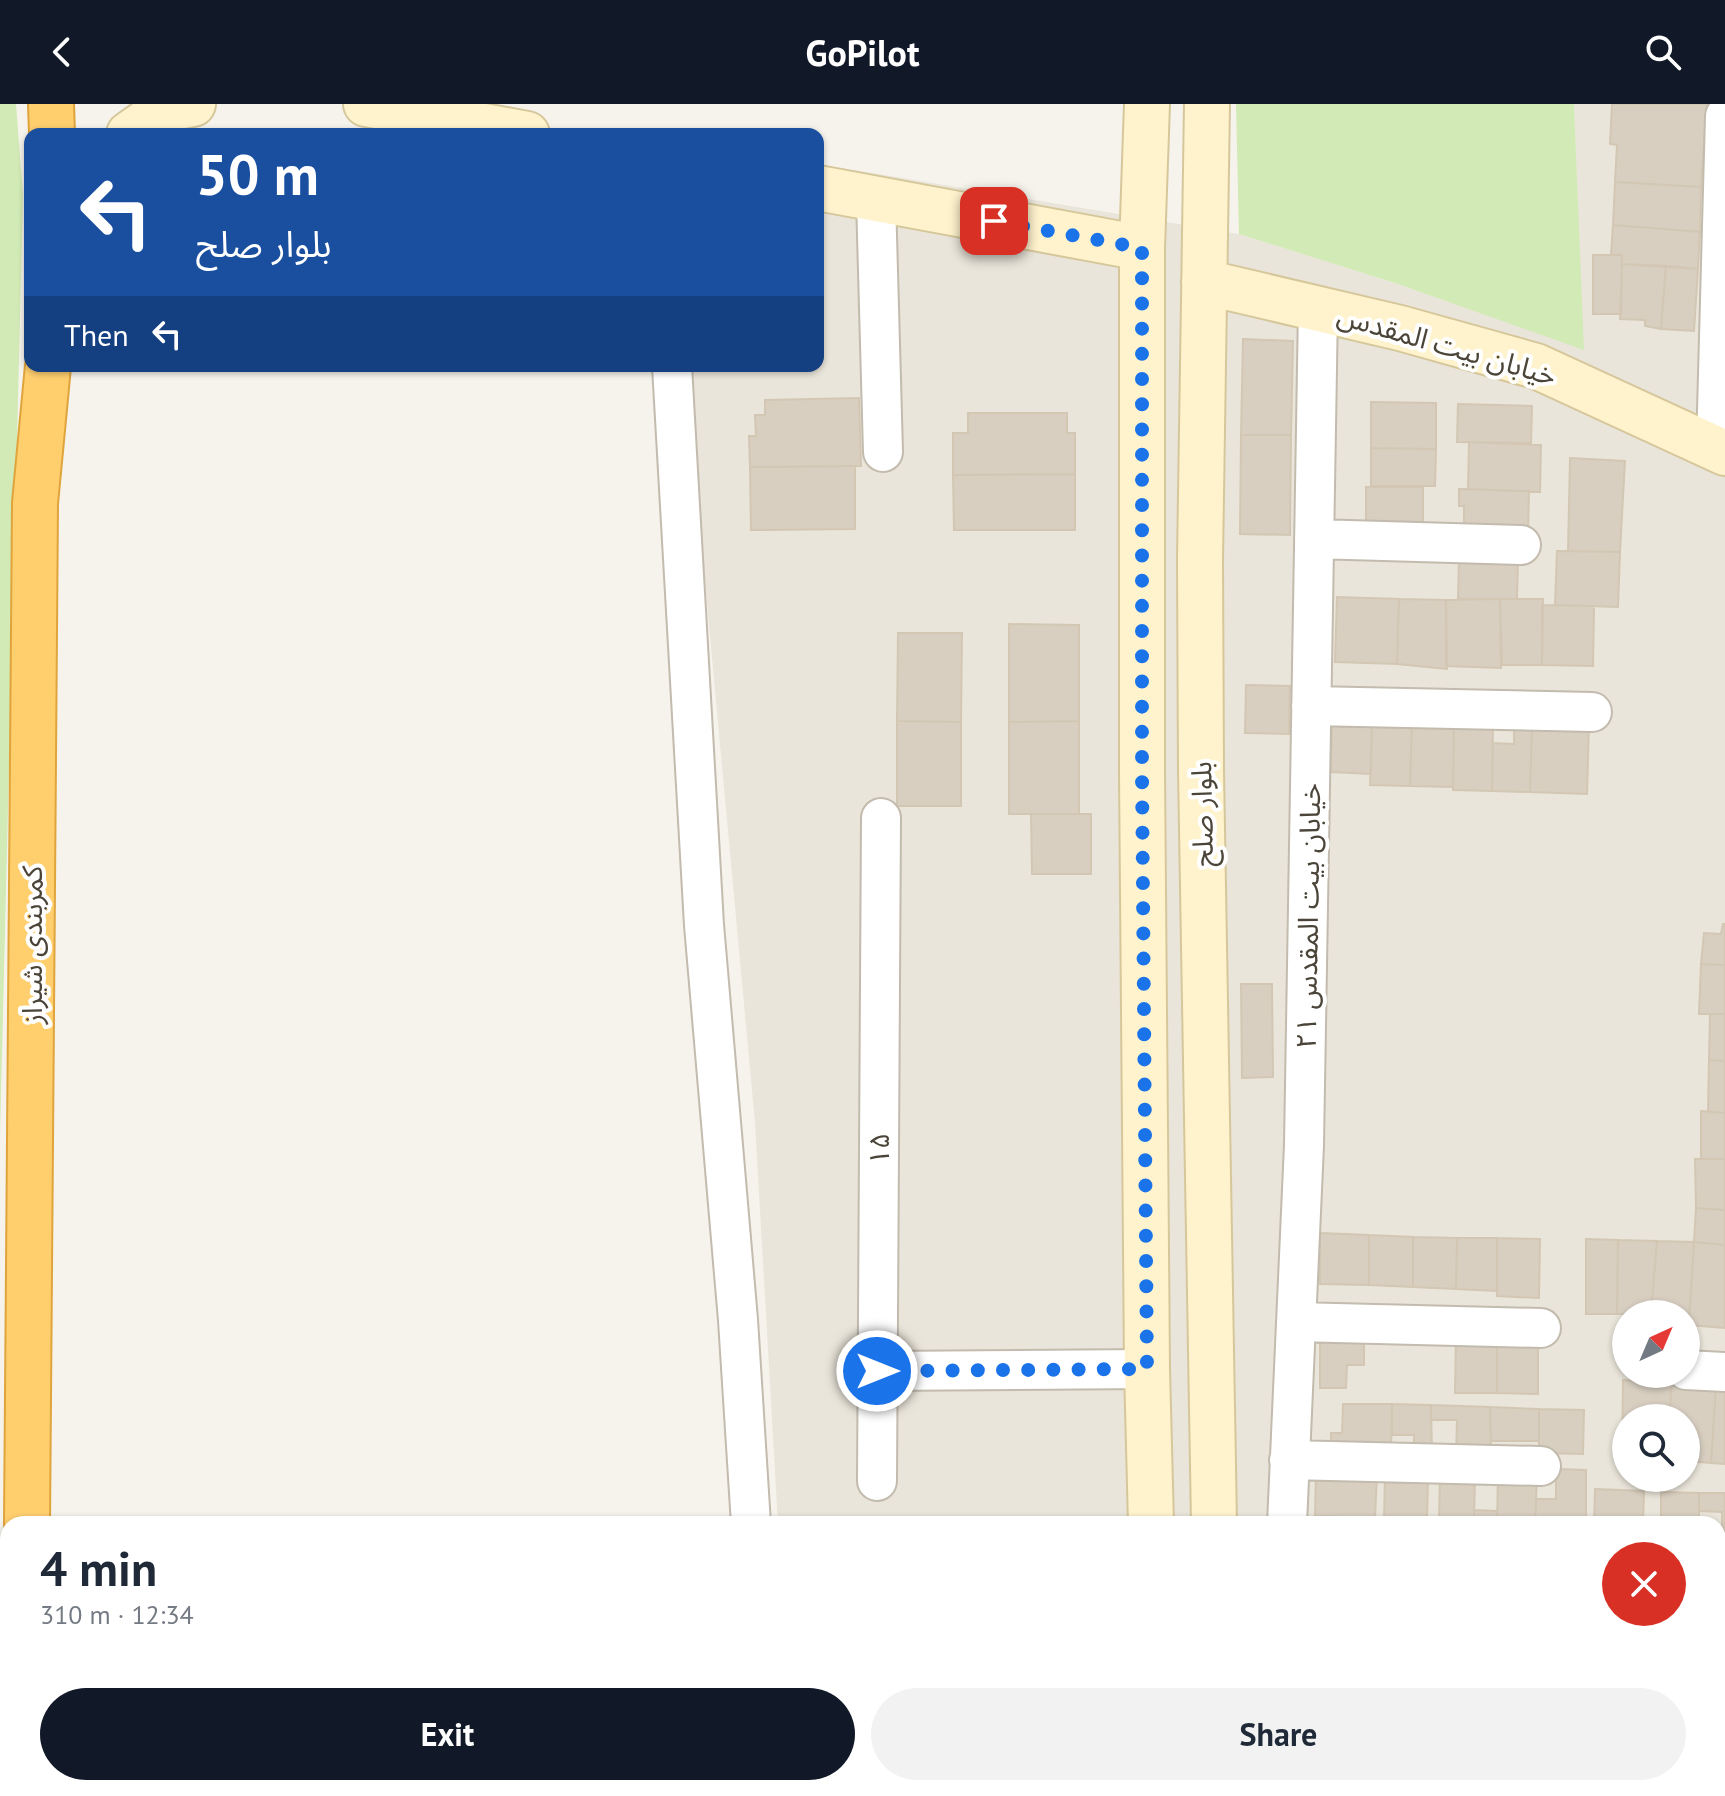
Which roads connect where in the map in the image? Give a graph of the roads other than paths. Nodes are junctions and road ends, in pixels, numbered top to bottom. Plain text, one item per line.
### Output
1 (51, 104) edge
2 (193, 104) edge
3 (366, 104) edge
4 (1147, 104) edge
5 (1207, 104) edge
6 (1725, 116) edge
7 (52, 128) edge
8 (138, 128) edge
9 (495, 128) edge
10 (824, 189) edge
11 (876, 199) junction
12 (1142, 248) junction
13 (1204, 282) junction
14 (1318, 308) junction
15 (47, 372) edge
16 (672, 372) edge
17 (1721, 451) edge
18 (883, 452) dead end
19 (1314, 539) junction
20 (1521, 545) dead end
21 (1311, 706) junction
22 (1592, 712) dead end
23 (1201, 771) junction
24 (1142, 772) junction
25 (881, 818) dead end
26 (1296, 1322) junction
27 (1541, 1328) dead end
28 (1147, 1369) junction
29 (877, 1371) junction
30 (1700, 1371) edge
31 (1725, 1372) edge
32 (1289, 1460) junction
33 (1541, 1466) dead end
34 (877, 1481) dead end
35 (27, 1516) edge
36 (750, 1516) edge
37 (1151, 1516) edge
38 (1214, 1516) edge
39 (1287, 1516) edge

1 - 7 highway
2 - 8 main road
3 - 9 main road
4 - 12 main road
5 - 13 main road, بلوار صلح
6 - 17 street
10 - 11 main road
11 - 12 main road
11 - 18 street
12 - 24 main road
13 - 14 main road, خیابان بیت المقدس
13 - 23 main road, بلوار صلح
14 - 17 main road, خیابان بیت المقدس
14 - 19 street, خیابان بیت المقدس ۲۱
15 - 35 highway, کمربندی شیراز
16 - 36 street
19 - 20 street
19 - 21 street, خیابان بیت المقدس ۲۱
21 - 22 street
21 - 26 street, خیابان بیت المقدس ۲۱
23 - 24 main road
23 - 38 main road, بلوار صلح
24 - 28 main road
25 - 29 street, ۱۵
26 - 27 street
26 - 32 street, خیابان بیت المقدس ۲۱
28 - 29 street
28 - 37 main road
29 - 34 street, ۱۵
30 - 31 street
32 - 33 street
32 - 39 street, خیابان بیت المقدس ۲۱

